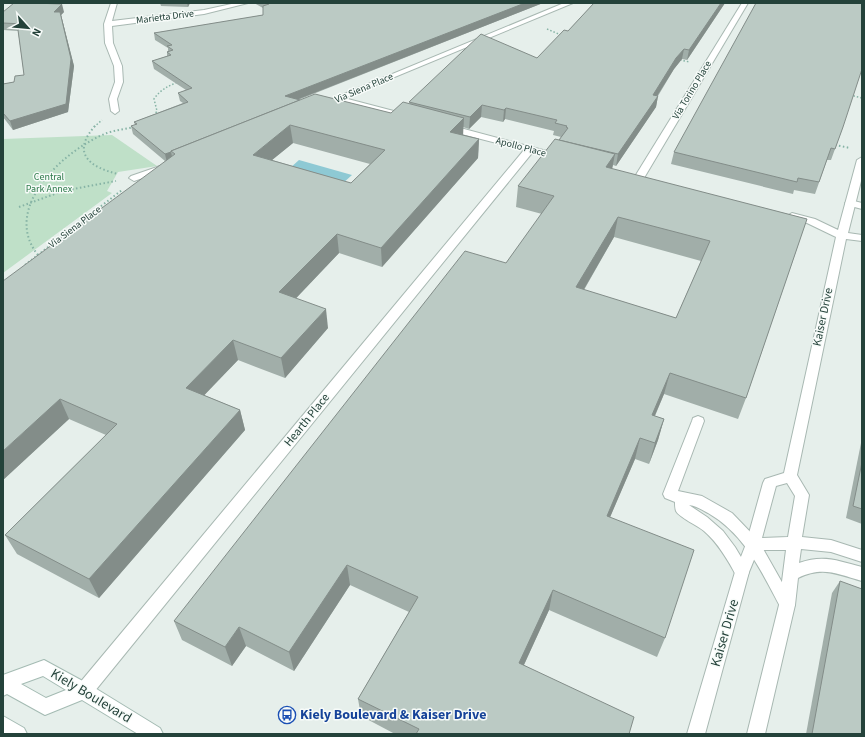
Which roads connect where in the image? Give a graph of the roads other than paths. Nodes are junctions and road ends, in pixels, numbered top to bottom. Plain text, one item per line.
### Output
1 (114, 3) edge
2 (245, 3) edge
3 (570, 3) edge
4 (745, 3) edge
5 (108, 24) junction
6 (116, 111) road end
7 (414, 119) edge
8 (437, 125) edge
9 (530, 149) junction
10 (566, 158) edge
11 (862, 160) edge
12 (168, 167) edge
13 (134, 178) road end
14 (639, 178) edge
15 (850, 203) junction
16 (862, 206) edge
17 (784, 214) edge
18 (841, 236) junction
19 (862, 238) edge
20 (698, 421) dead end
21 (790, 476) junction
22 (682, 499) junction
23 (794, 543) junction
24 (753, 544) junction
25 (862, 556) edge
26 (742, 572) junction
27 (790, 574) junction
28 (862, 574) edge
29 (787, 605) junction
30 (4, 685) edge
31 (84, 691) junction
32 (3, 725) edge
33 (18, 734) edge
34 (154, 734) edge
35 (696, 734) edge
36 (756, 734) edge

1 - 5 street
2 - 5 street, Marietta Drive
3 - 7 street, Via Siena Place
4 - 14 street, Via Torino Place
5 - 6 street
8 - 9 street, Apollo Place
9 - 10 street, Apollo Place
9 - 31 street, Hearth Place
11 - 15 street, Kaiser Drive
12 - 13 street
15 - 16 street
15 - 18 street, Kaiser Drive
17 - 18 street
18 - 19 street
18 - 21 street, Kaiser Drive
20 - 22 street
21 - 23 street
21 - 24 street, Kaiser Drive
22 - 24 street
22 - 26 street
23 - 24 street
23 - 25 street
23 - 27 street
24 - 26 street, Kaiser Drive
24 - 29 street
26 - 35 street, Kaiser Drive
27 - 28 street
27 - 29 street
29 - 36 street
30 - 31 street
30 - 31 street, Kiely Boulevard
31 - 34 street, Kiely Boulevard
32 - 33 street

